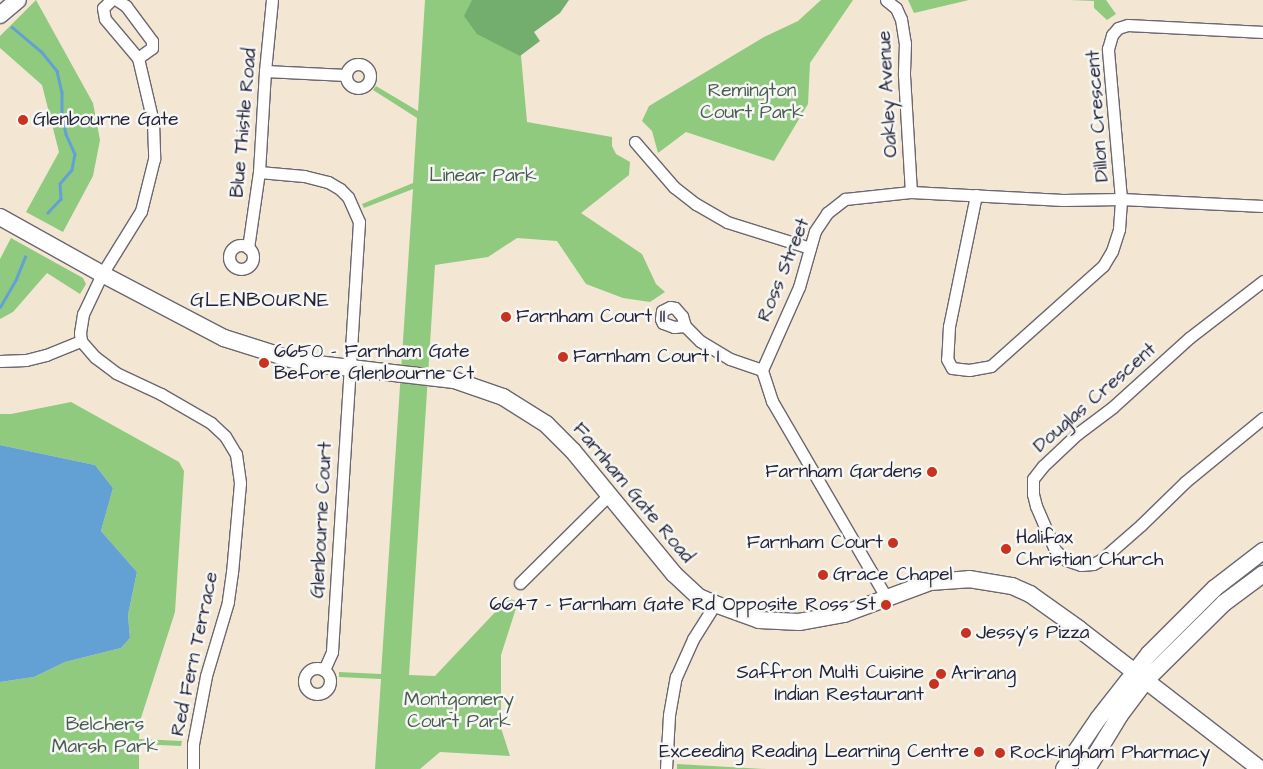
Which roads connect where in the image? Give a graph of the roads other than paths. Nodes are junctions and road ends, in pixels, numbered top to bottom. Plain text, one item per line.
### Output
1 (6, 0) edge
2 (18, 0) edge
3 (111, 0) edge
4 (117, 0) edge
5 (272, 0) edge
6 (886, 0) edge
7 (0, 8) edge
8 (0, 15) edge
9 (1263, 32) edge
10 (138, 58) junction
11 (264, 71) junction
12 (346, 75) dead end
13 (634, 142) dead end
14 (259, 172) junction
15 (911, 192) junction
16 (976, 195) junction
17 (1121, 199) junction
18 (1263, 206) edge
19 (0, 217) edge
20 (248, 248) dead end
21 (810, 248) junction
22 (102, 274) junction
23 (1263, 281) edge
24 (685, 326) dead end
25 (81, 341) junction
26 (2, 358) edge
27 (348, 369) junction
28 (762, 370) junction
29 (1263, 418) edge
30 (609, 495) junction
31 (1263, 551) edge
32 (1263, 574) edge
33 (520, 582) dead end
34 (886, 597) junction
35 (715, 604) junction
36 (324, 670) dead end
37 (1141, 675) junction
38 (192, 769) edge
39 (666, 769) edge
40 (1064, 769) edge
41 (1087, 769) edge
42 (1260, 769) edge

1 - 7 street
2 - 8 street
3 - 10 street
4 - 10 street
5 - 11 street, Blue Thistle Road
6 - 15 street, Oakley Avenue
9 - 17 street, Dillon Crescent
10 - 22 street
11 - 12 street
11 - 14 street, Blue Thistle Road
13 - 21 street
14 - 20 street, Blue Thistle Road
14 - 27 street, Glenbourne Court
15 - 16 street, Ross Street
15 - 21 street, Ross Street
16 - 17 street, Ross Street
16 - 17 street, Dillon Crescent
17 - 18 street, Ross Street
19 - 22 street, Farnham Gate Road
21 - 28 street, Ross Street
22 - 25 street
22 - 27 street, Farnham Gate Road
23 - 29 street, Douglas Crescent
24 - 28 street
25 - 26 street
25 - 38 street, Red Fern Terrace
27 - 30 street, Farnham Gate Road
27 - 36 street, Glenbourne Court
28 - 34 street
30 - 33 street
30 - 35 street, Farnham Gate Road
31 - 37 street
32 - 37 street
34 - 35 street, Farnham Gate Road
34 - 37 street, Farnham Gate Road
35 - 39 street
37 - 40 street
37 - 41 street
37 - 42 street, Farnham Gate Road

